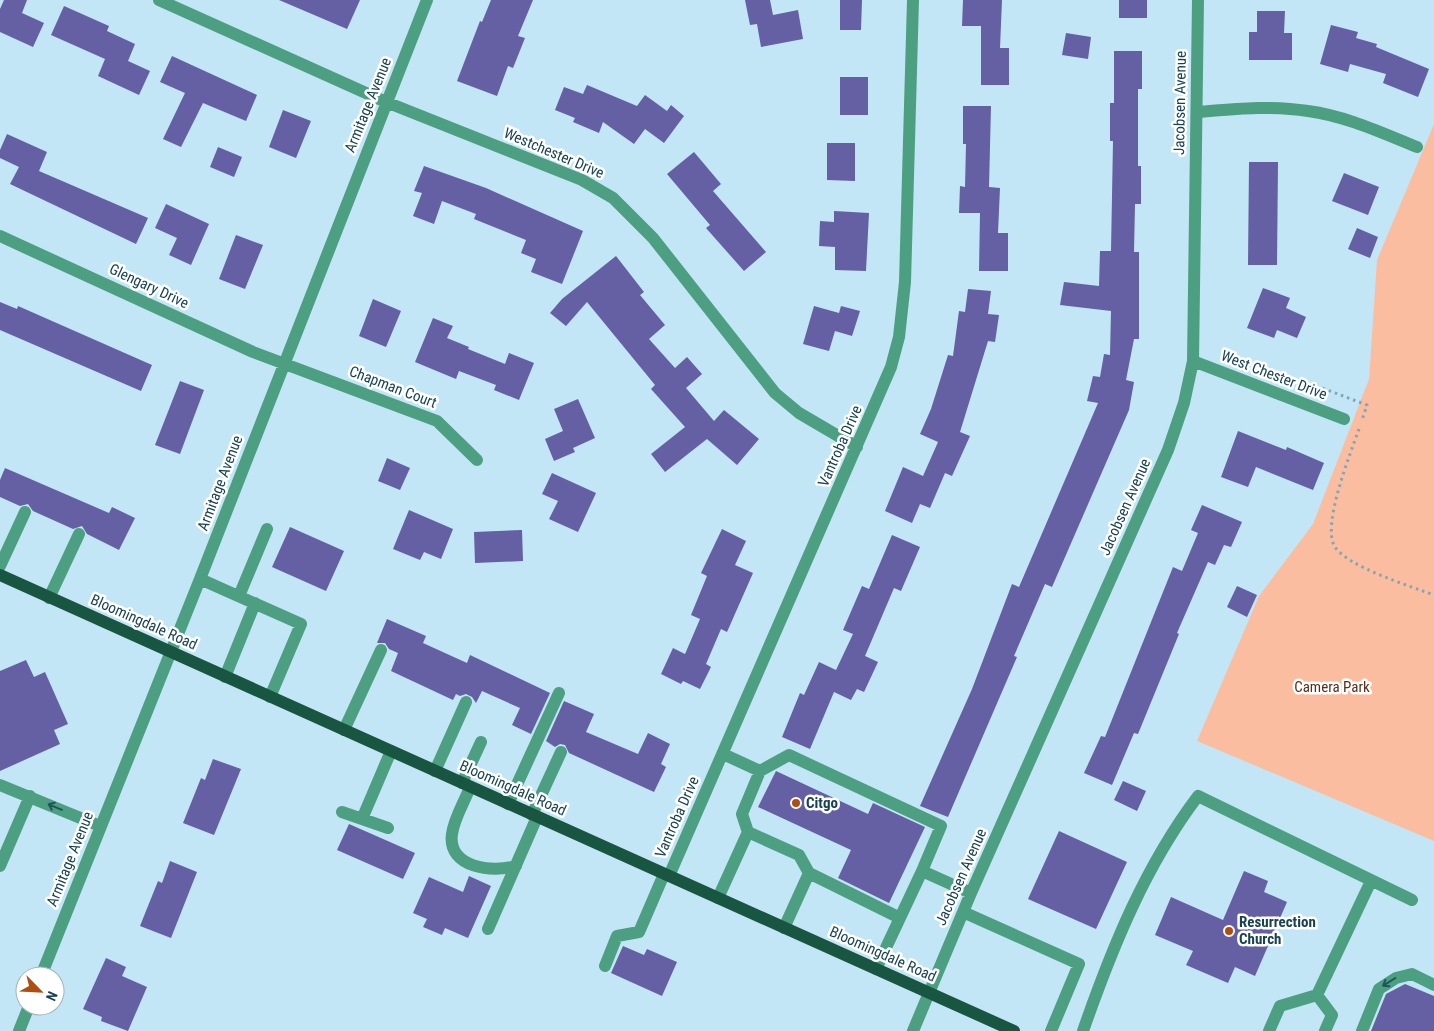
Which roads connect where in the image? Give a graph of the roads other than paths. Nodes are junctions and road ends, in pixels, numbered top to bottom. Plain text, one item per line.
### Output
1 (159, 0) edge
2 (427, 0) edge
3 (913, 0) edge
4 (1198, 0) edge
5 (386, 102) junction
6 (1196, 112) junction
7 (1417, 147) dead end
8 (0, 236) edge
9 (285, 362) junction
10 (1193, 362) junction
11 (1344, 420) dead end
12 (857, 447) junction
13 (477, 460) dead end
14 (24, 512) dead end
15 (267, 529) dead end
16 (79, 534) dead end
17 (0, 566) edge
18 (0, 575) edge
19 (200, 579) junction
20 (239, 596) junction
21 (50, 598) junction
22 (255, 603) junction
23 (381, 650) dead end
24 (171, 652) junction
25 (225, 677) junction
26 (559, 693) dead end
27 (270, 697) junction
28 (466, 702) dead end
29 (344, 730) junction
30 (481, 742) dead end
31 (391, 751) junction
32 (561, 752) dead end
33 (723, 754) junction
34 (435, 771) junction
35 (760, 771) junction
36 (0, 785) edge
37 (466, 785) junction
38 (30, 796) junction
39 (508, 804) junction
40 (342, 812) dead end
41 (535, 816) junction
42 (362, 819) junction
43 (100, 826) junction
44 (388, 828) dead end
45 (748, 832) junction
46 (0, 866) edge
47 (516, 866) junction
48 (922, 871) junction
49 (809, 873) junction
50 (667, 875) junction
51 (1371, 881) junction
52 (971, 893) junction
53 (718, 898) junction
54 (1412, 900) dead end
55 (963, 912) junction
56 (900, 918) junction
57 (488, 928) dead end
58 (784, 928) junction
59 (45, 966) edge
60 (605, 966) dead end
61 (876, 969) junction
62 (1434, 985) edge
63 (928, 992) junction
64 (1317, 995) junction
65 (25, 1016) edge
66 (19, 1031) edge
67 (913, 1031) edge
68 (1014, 1031) edge
69 (1051, 1031) edge
70 (1083, 1031) edge
71 (1269, 1031) edge
72 (1325, 1031) edge
73 (1362, 1031) edge

1 - 5 street, Westchester Drive
2 - 5 street, Armitage Avenue
3 - 12 street, Vantroba Drive
4 - 6 street, Jacobsen Avenue
5 - 9 street, Armitage Avenue
5 - 12 street, Westchester Drive
6 - 7 street
6 - 10 street, Jacobsen Avenue
8 - 9 street, Glengary Drive
9 - 13 street, Chapman Court
9 - 19 street, Armitage Avenue
10 - 11 street, West Chester Drive
10 - 52 street, Jacobsen Avenue
12 - 33 street, Vantroba Drive
14 - 17 street
15 - 20 street
16 - 21 street
18 - 21 main road, Bloomingdale Road
19 - 20 street
19 - 24 street, Armitage Avenue
20 - 22 street
21 - 24 main road, Bloomingdale Road
22 - 25 street
22 - 27 street
23 - 29 street
24 - 25 main road, Bloomingdale Road
24 - 43 street, Armitage Avenue
25 - 27 main road, Bloomingdale Road
26 - 39 street
27 - 29 main road, Bloomingdale Road
28 - 34 street
29 - 31 main road, Bloomingdale Road
30 - 37 street
31 - 34 main road, Bloomingdale Road
31 - 42 street
32 - 41 street
33 - 35 street
33 - 50 street, Vantroba Drive
34 - 37 main road, Bloomingdale Road
35 - 45 street
35 - 48 street
36 - 38 street
37 - 39 main road, Bloomingdale Road
37 - 47 street
43 -> 38 street
38 - 46 street
39 - 41 main road, Bloomingdale Road
40 - 42 street
41 - 47 street
41 - 50 main road, Bloomingdale Road
42 - 44 street
43 - 59 street, Armitage Avenue
45 - 49 street
45 - 53 street
47 - 57 street
48 - 52 street
48 - 56 street
49 - 56 street
49 - 58 street
50 - 53 main road, Bloomingdale Road
50 - 60 street, Vantroba Drive
51 - 54 street
51 - 64 street
51 - 70 street
52 - 55 street, Jacobsen Avenue
53 - 58 main road, Bloomingdale Road
55 - 63 street, Jacobsen Avenue
55 - 69 street
56 - 61 street
58 - 61 main road, Bloomingdale Road
61 - 63 main road, Bloomingdale Road
62 -> 73 street
63 - 67 street, Jacobsen Avenue
63 - 68 main road, Bloomingdale Road
64 - 71 street
64 - 72 street
65 - 66 street

